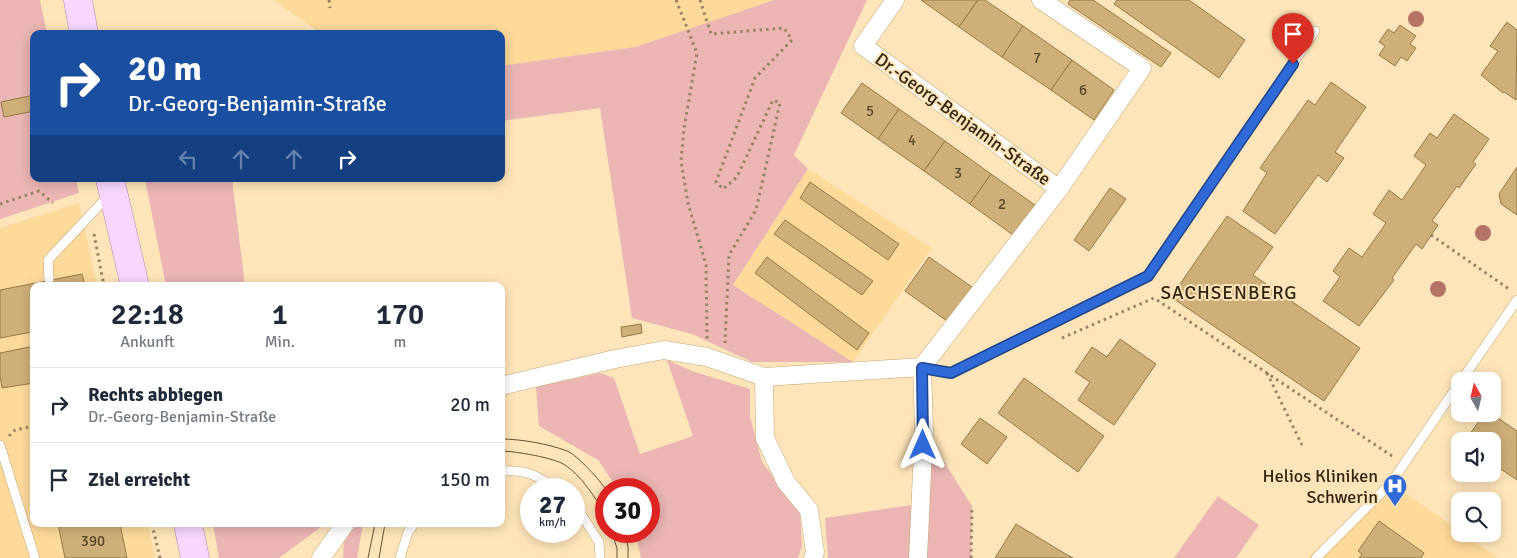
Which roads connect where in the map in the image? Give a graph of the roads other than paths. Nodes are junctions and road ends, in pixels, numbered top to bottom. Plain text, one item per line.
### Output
1 (78, 0) edge
2 (895, 0) edge
3 (1041, 0) edge
4 (83, 30) edge
5 (1315, 31) dead end
6 (111, 185) edge
7 (1059, 189) junction
8 (49, 279) dead end
9 (134, 282) edge
10 (1517, 300) edge
11 (922, 368) junction
12 (1467, 372) edge
13 (764, 377) junction
14 (505, 385) edge
15 (1451, 395) edge
16 (0, 446) edge
17 (505, 471) edge
18 (541, 478) edge
19 (585, 521) edge
20 (189, 527) edge
21 (344, 527) edge
22 (412, 527) edge
23 (35, 558) edge
24 (195, 558) edge
25 (321, 558) edge
26 (400, 558) edge
27 (600, 558) edge
28 (813, 558) edge
29 (918, 558) edge
30 (1316, 558) edge

1 - 4 main road
2 - 7 street, Dr.-Georg-Benjamin-Straße
3 - 7 street, Dr.-Georg-Benjamin-Straße
5 - 11 lane
6 - 8 lane
6 - 9 main road
7 - 11 street, Dr.-Georg-Benjamin-Straße
10 - 12 lane
11 - 13 street
11 - 29 street
13 - 14 street
13 - 28 street
15 - 30 lane
16 - 23 lane
17 - 18 lane
19 - 27 lane
20 - 24 main road
21 - 25 street
22 - 26 lane

